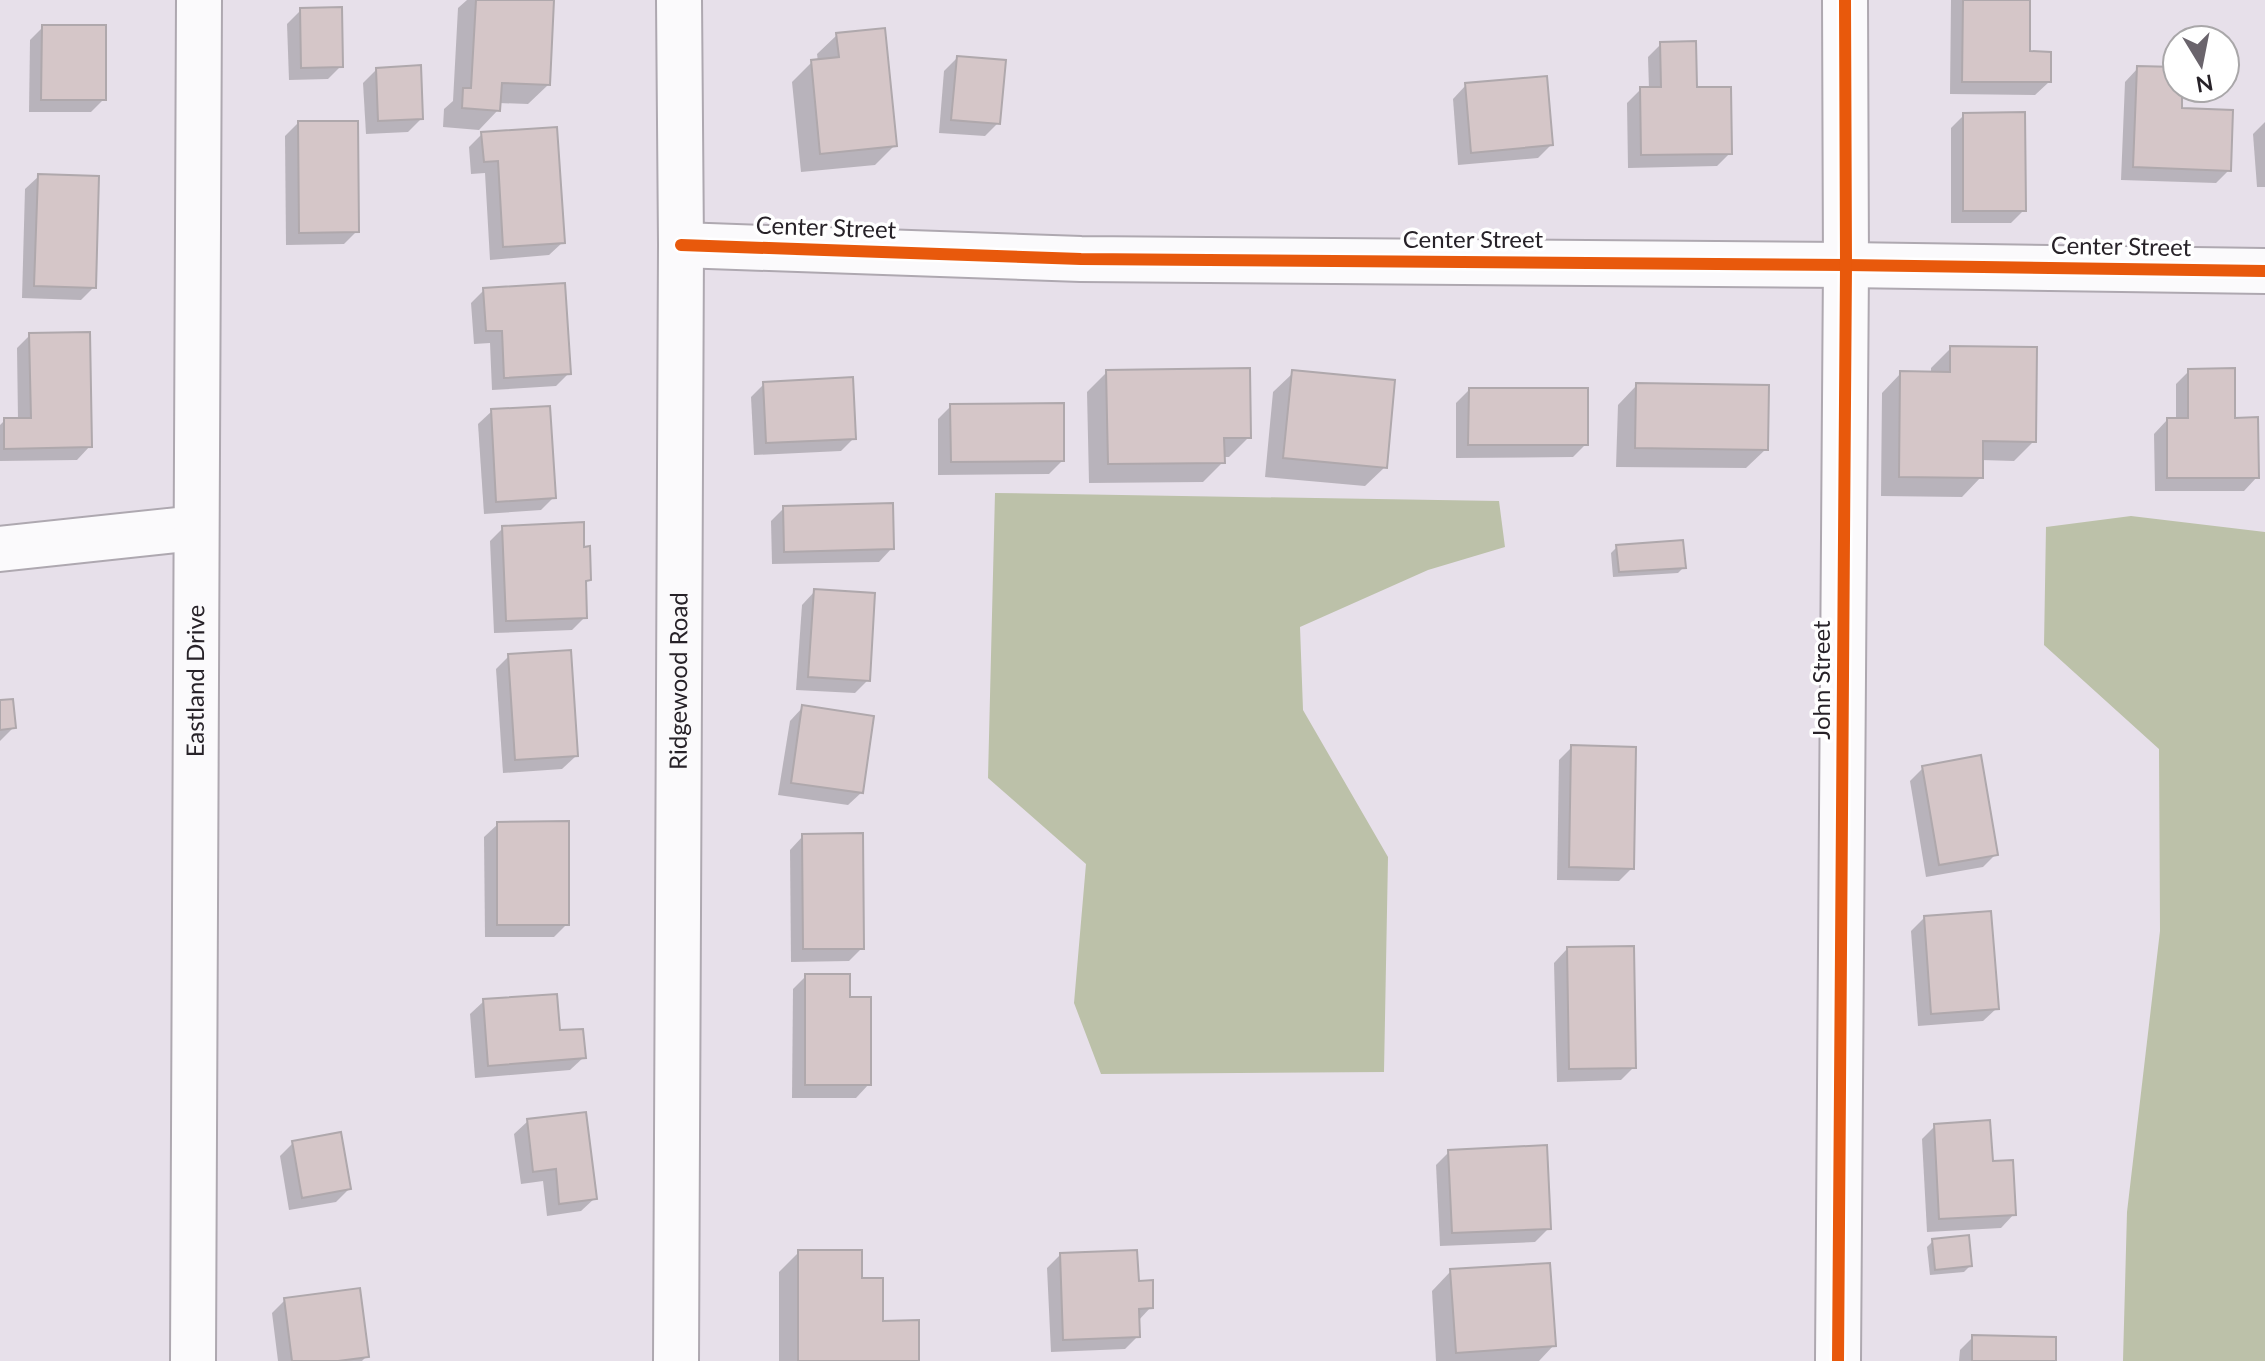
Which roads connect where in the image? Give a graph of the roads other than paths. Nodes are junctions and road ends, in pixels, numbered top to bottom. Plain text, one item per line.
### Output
1 (199, 0) edge
2 (679, 0) edge
3 (1845, 0) edge
4 (681, 245) junction
5 (1846, 265) junction
6 (2265, 271) edge
7 (196, 528) junction
8 (0, 549) edge
9 (193, 1361) edge
10 (676, 1361) edge
11 (1838, 1361) edge

1 - 7 street, Eastland Drive
2 - 4 street, Ridgewood Road
3 - 5 street, John Street
4 - 5 street, Center Street
4 - 10 street, Ridgewood Road
5 - 6 street, Center Street
5 - 11 street, John Street
7 - 8 street
7 - 9 street, Eastland Drive

